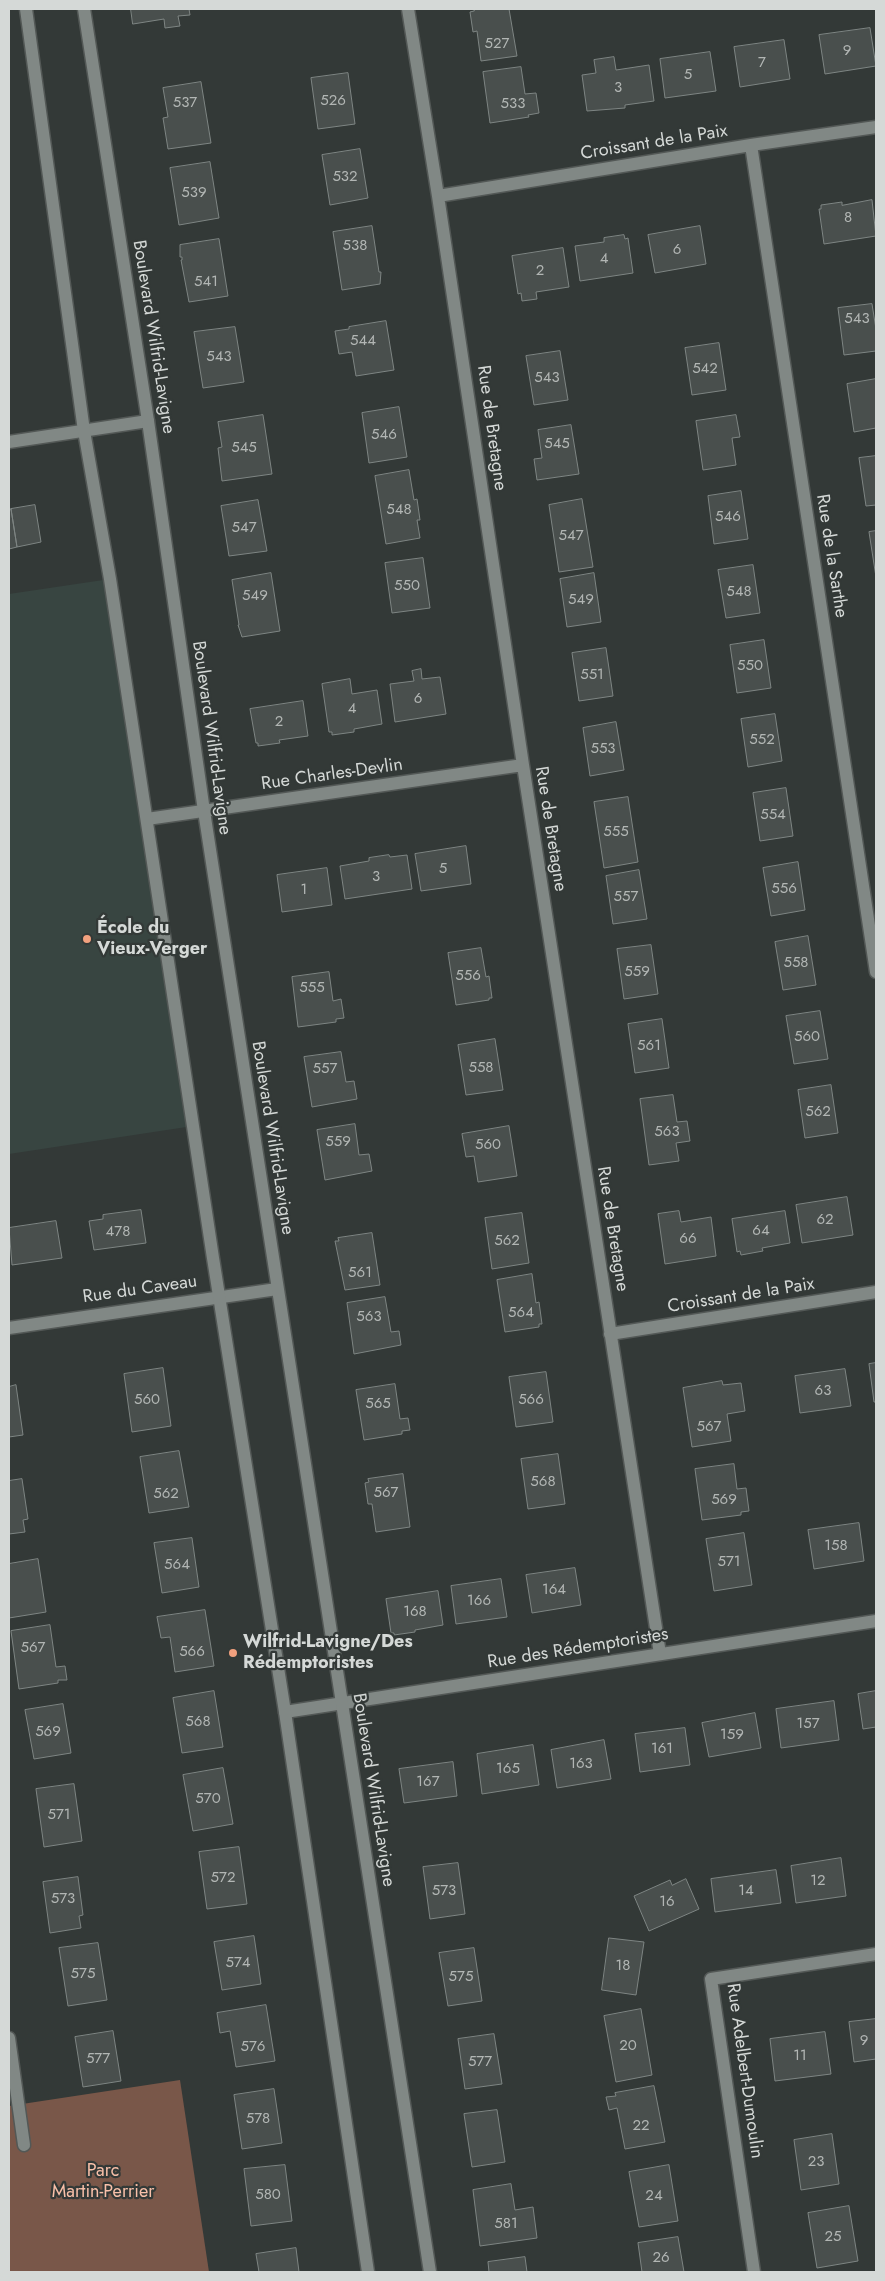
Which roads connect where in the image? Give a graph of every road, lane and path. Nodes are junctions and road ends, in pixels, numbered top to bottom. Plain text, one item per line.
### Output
1 (26, 9) edge
2 (84, 9) edge
3 (408, 9) edge
4 (876, 127) edge
5 (751, 144) junction
6 (438, 196) junction
7 (148, 421) junction
8 (84, 431) junction
9 (9, 442) edge
10 (523, 766) junction
11 (204, 811) junction
12 (147, 819) junction
13 (876, 972) edge
14 (277, 1289) junction
15 (876, 1292) edge
16 (220, 1297) junction
17 (9, 1328) edge
18 (610, 1334) junction
19 (876, 1621) edge
20 (660, 1654) junction
21 (342, 1703) junction
22 (285, 1712) junction
23 (876, 1954) edge
24 (9, 2038) edge
25 (24, 2145) dead end
26 (368, 2272) edge
27 (430, 2272) edge
28 (754, 2272) edge

1 - 8 street
2 - 7 street, Boulevard Wilfrid-Lavigne
3 - 6 street, Rue de Bretagne
4 - 5 street, Croissant de la Paix
5 - 6 street, Croissant de la Paix
5 - 13 street, Rue de la Sarthe
6 - 10 street, Rue de Bretagne
7 - 8 street
7 - 11 street, Boulevard Wilfrid-Lavigne
8 - 9 street
8 - 12 street
10 - 11 street, Rue Charles-Devlin
10 - 18 street, Rue de Bretagne
11 - 12 street, Rue Charles-Devlin
11 - 14 street, Boulevard Wilfrid-Lavigne
12 - 16 street
14 - 16 street, Rue du Caveau
14 - 21 street, Boulevard Wilfrid-Lavigne
15 - 18 street, Croissant de la Paix
16 - 17 street, Rue du Caveau
16 - 22 street
18 - 20 street, Rue de Bretagne
19 - 20 street, Rue des Rédemptoristes
20 - 21 street, Rue des Rédemptoristes
21 - 22 street, Rue des Rédemptoristes
21 - 27 street, Boulevard Wilfrid-Lavigne
22 - 26 street
23 - 28 street, Rue Adelbert-Dumoulin
24 - 25 street

